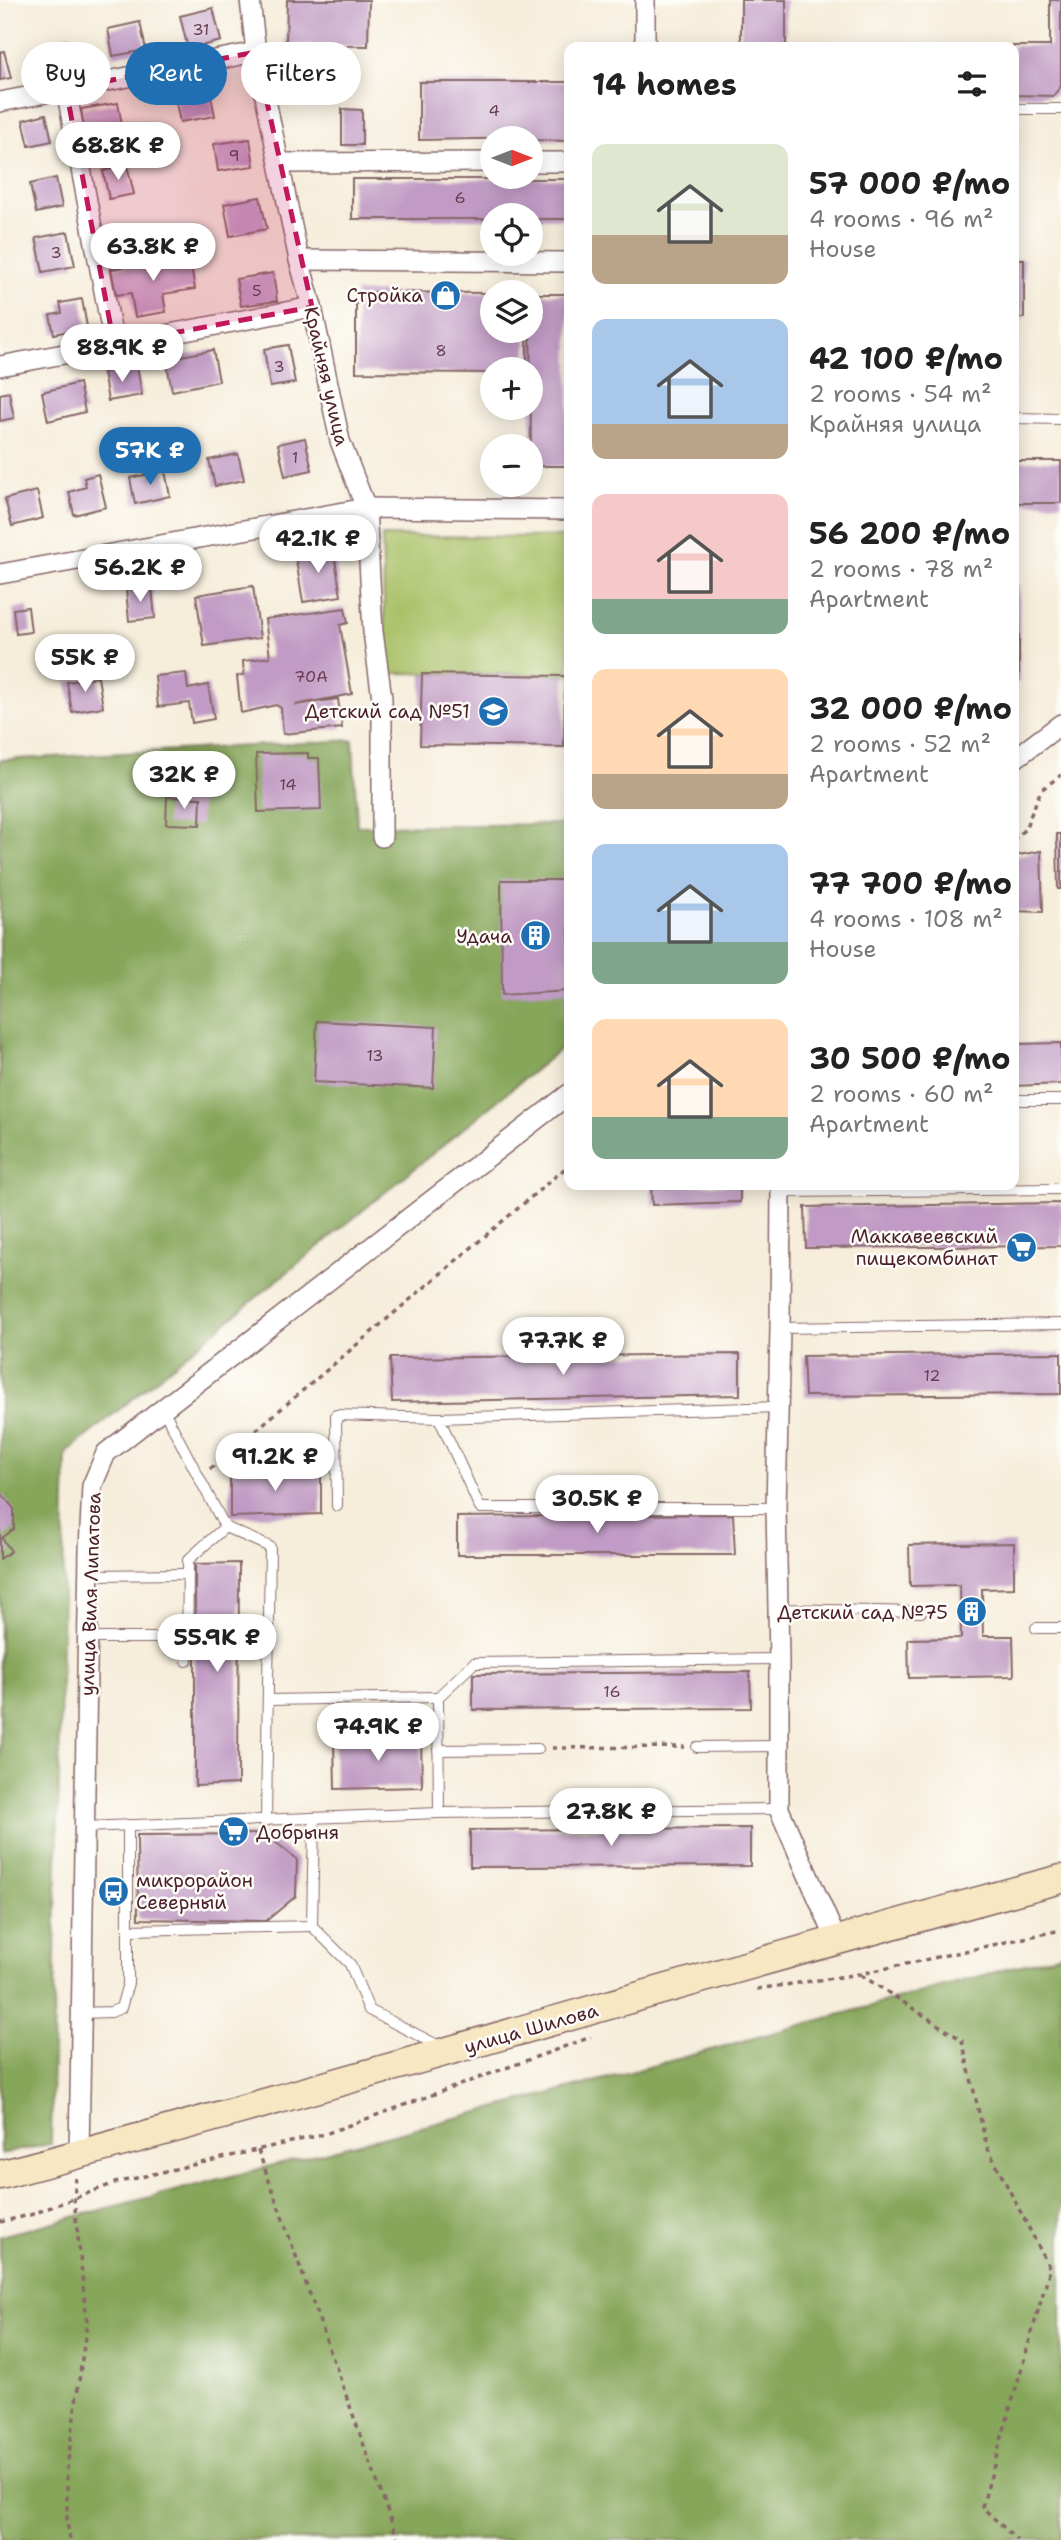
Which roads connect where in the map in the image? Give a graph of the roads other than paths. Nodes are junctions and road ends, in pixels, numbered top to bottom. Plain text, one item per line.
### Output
1 (250, 0) edge
2 (645, 0) edge
3 (255, 42) edge
4 (645, 42) edge
5 (241, 55) edge
6 (111, 80) edge
7 (21, 98) edge
8 (0, 102) edge
9 (69, 105) edge
10 (268, 105) edge
11 (1019, 109) edge
12 (1061, 109) edge
13 (480, 162) edge
14 (543, 162) edge
15 (564, 162) edge
16 (281, 163) junction
17 (299, 261) junction
18 (564, 262) edge
19 (312, 307) junction
20 (114, 344) junction
21 (0, 366) edge
22 (1019, 418) edge
23 (1061, 419) edge
24 (366, 508) junction
25 (564, 510) edge
26 (0, 573) edge
27 (1061, 724) edge
28 (1019, 756) edge
29 (382, 837) dead end
30 (564, 1098) edge
31 (1019, 1100) edge
32 (1061, 1100) edge
33 (1019, 1189) edge
34 (1061, 1189) edge
35 (781, 1190) edge
36 (1061, 1324) edge
37 (780, 1328) junction
38 (778, 1407) junction
39 (163, 1409) junction
40 (439, 1419) junction
41 (337, 1506) dead end
42 (776, 1508) junction
43 (225, 1527) junction
44 (188, 1574) junction
45 (88, 1575) junction
46 (778, 1609) junction
47 (921, 1612) dead end
48 (1036, 1628) dead end
49 (1061, 1628) edge
50 (87, 1638) junction
51 (187, 1638) junction
52 (779, 1659) junction
53 (187, 1661) dead end
54 (438, 1697) junction
55 (268, 1700) junction
56 (779, 1746) junction
57 (697, 1747) road end
58 (538, 1749) road end
59 (438, 1750) junction
60 (779, 1809) junction
61 (439, 1813) junction
62 (314, 1819) junction
63 (266, 1821) junction
64 (128, 1825) junction
65 (84, 1827) junction
66 (1061, 1879) edge
67 (312, 1926) junction
68 (130, 1930) junction
69 (836, 1938) junction
70 (82, 2014) junction
71 (449, 2051) junction
72 (79, 2155) junction
73 (0, 2175) edge

1 - 3 street, Крайняя улица
2 - 4 street
5 - 6 street
7 - 8 street
9 - 20 street
10 - 16 street, Крайняя улица
11 - 12 lane
13 - 16 street
14 - 15 street
16 - 17 street, Крайняя улица
17 - 18 street
17 - 19 street, Крайняя улица
19 - 20 street
19 - 24 street, Крайняя улица
20 - 21 street
22 - 23 lane
24 - 25 street
24 - 26 street
24 - 29 street, Крайняя улица
27 - 28 street
30 - 39 street, улица Виля Липатова
31 - 32 lane
33 - 34 lane
35 - 37 street
36 - 37 lane
37 - 38 street
38 - 40 lane
38 - 42 street
39 - 43 lane
39 - 45 street, улица Виля Липатова
40 - 41 lane
40 - 42 lane
42 - 46 street
43 - 44 lane
43 - 55 lane
44 - 45 lane
44 - 51 lane
45 - 50 street, улица Виля Липатова
46 - 47 lane
46 - 52 street
48 - 49 lane
50 - 51 lane
50 - 65 street, улица Виля Липатова
51 - 53 lane
52 - 54 lane
52 - 56 street
54 - 55 lane
54 - 59 lane
55 - 63 lane
56 - 57 lane
56 - 60 street
58 - 59 lane
59 - 61 lane
60 - 61 lane
60 - 69 street
61 - 62 lane
62 - 63 lane
62 - 67 lane
63 - 64 lane
64 - 65 lane
64 - 68 lane
65 - 70 street, улица Виля Липатова
66 - 69 main road, улица Шилова
67 - 68 lane
67 - 71 lane
68 - 70 lane
69 - 71 main road, улица Шилова
70 - 72 street, улица Виля Липатова
71 - 72 main road, улица Шилова
72 - 73 main road, улица Шилова

